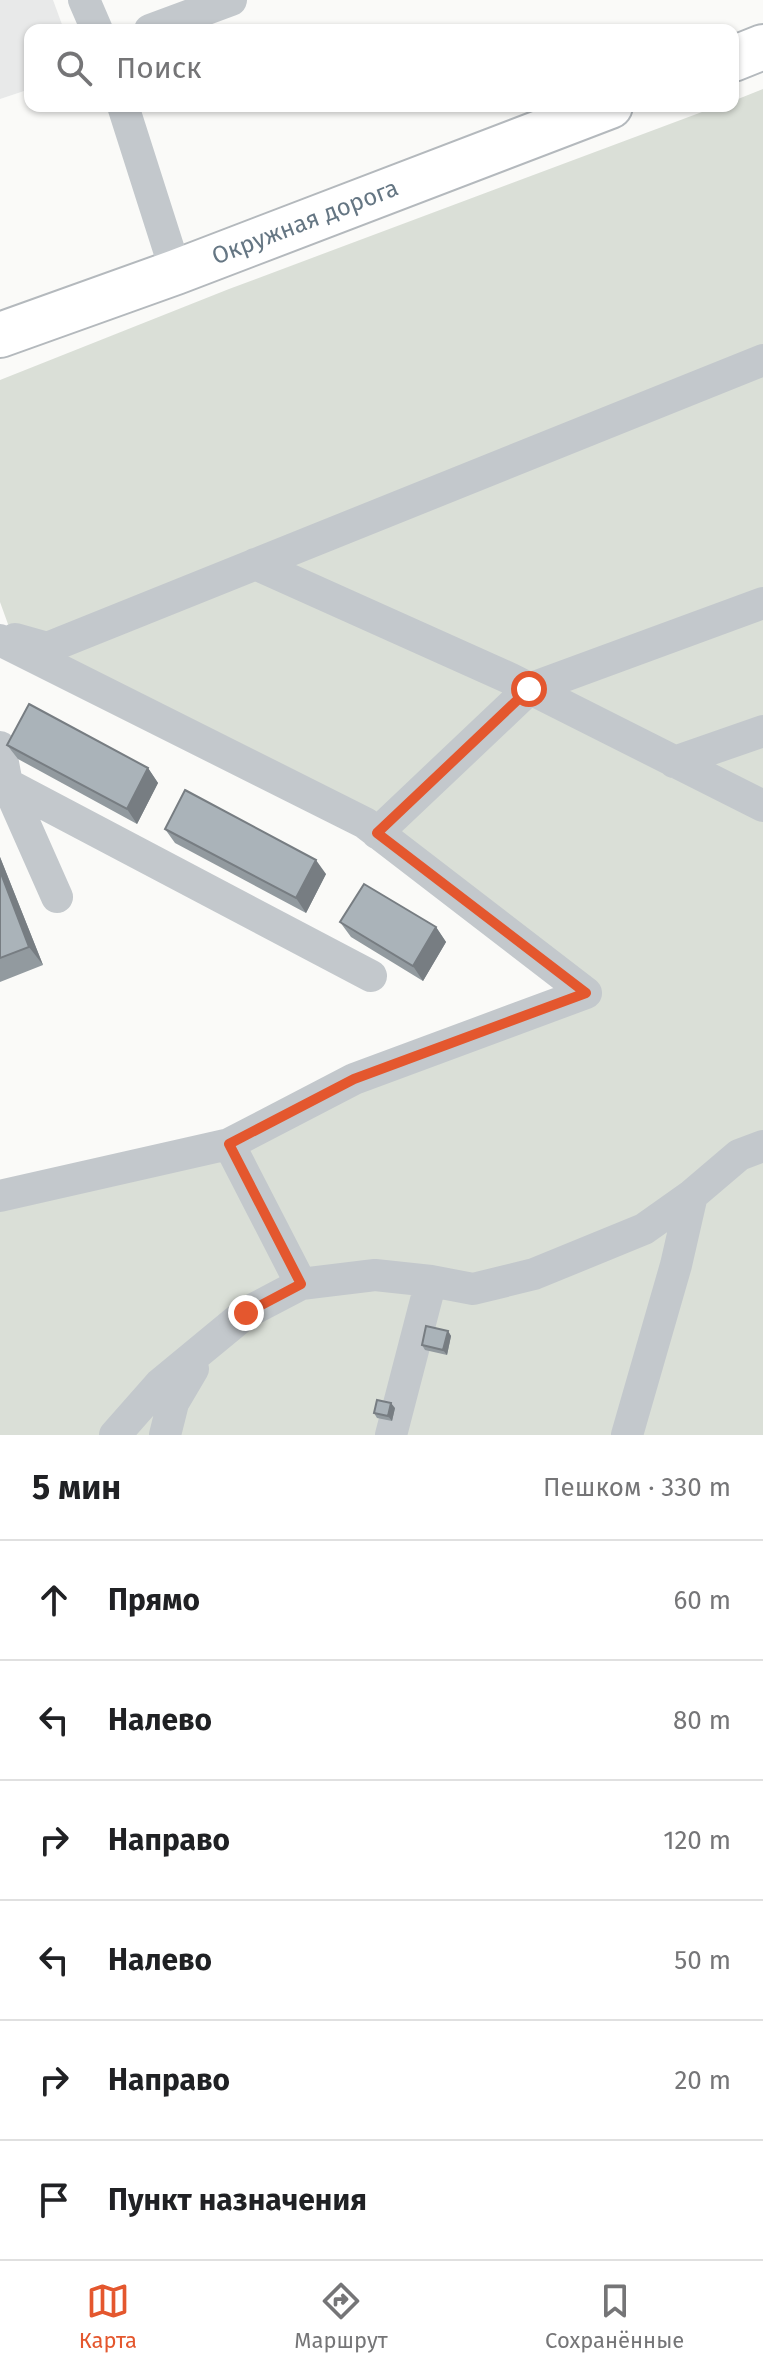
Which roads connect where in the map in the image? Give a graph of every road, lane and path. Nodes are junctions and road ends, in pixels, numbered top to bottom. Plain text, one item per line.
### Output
1 (84, 0) edge
2 (231, 0) edge
3 (94, 24) edge
4 (166, 24) edge
5 (763, 47) edge
6 (739, 57) edge
7 (125, 112) edge
8 (594, 112) edge
9 (176, 272) junction
10 (0, 335) edge
11 (763, 360) edge
12 (255, 564) junction
13 (763, 603) edge
14 (0, 638) edge
15 (529, 689) junction
16 (763, 731) edge
17 (0, 747) edge
18 (674, 762) junction
19 (7, 784) junction
20 (763, 806) edge
21 (377, 833) junction
22 (57, 897) dead end
23 (371, 976) dead end
24 (229, 1144) junction
25 (763, 1146) edge
26 (692, 1195) junction
27 (0, 1196) edge
28 (431, 1281) junction
29 (301, 1284) junction
30 (207, 1346) junction
31 (115, 1435) edge
32 (165, 1435) edge
33 (391, 1435) edge
34 (627, 1435) edge

1 - 3 street
2 - 4 street
5 - 6 highway
7 - 9 street
8 - 9 highway, Окружная дорога
9 - 10 highway, Окружная дорога
11 - 12 street
12 - 14 street
12 - 15 street
13 - 15 street
14 - 21 street
15 - 18 street
15 - 21 street
16 - 18 street
17 - 19 street
18 - 20 street
19 - 22 street
19 - 23 street
21 - 24 street
24 - 27 street
24 - 29 street
25 - 26 street
26 - 28 street
26 - 34 street
28 - 29 street
28 - 33 street
29 - 30 street
30 - 31 street
30 - 32 street

